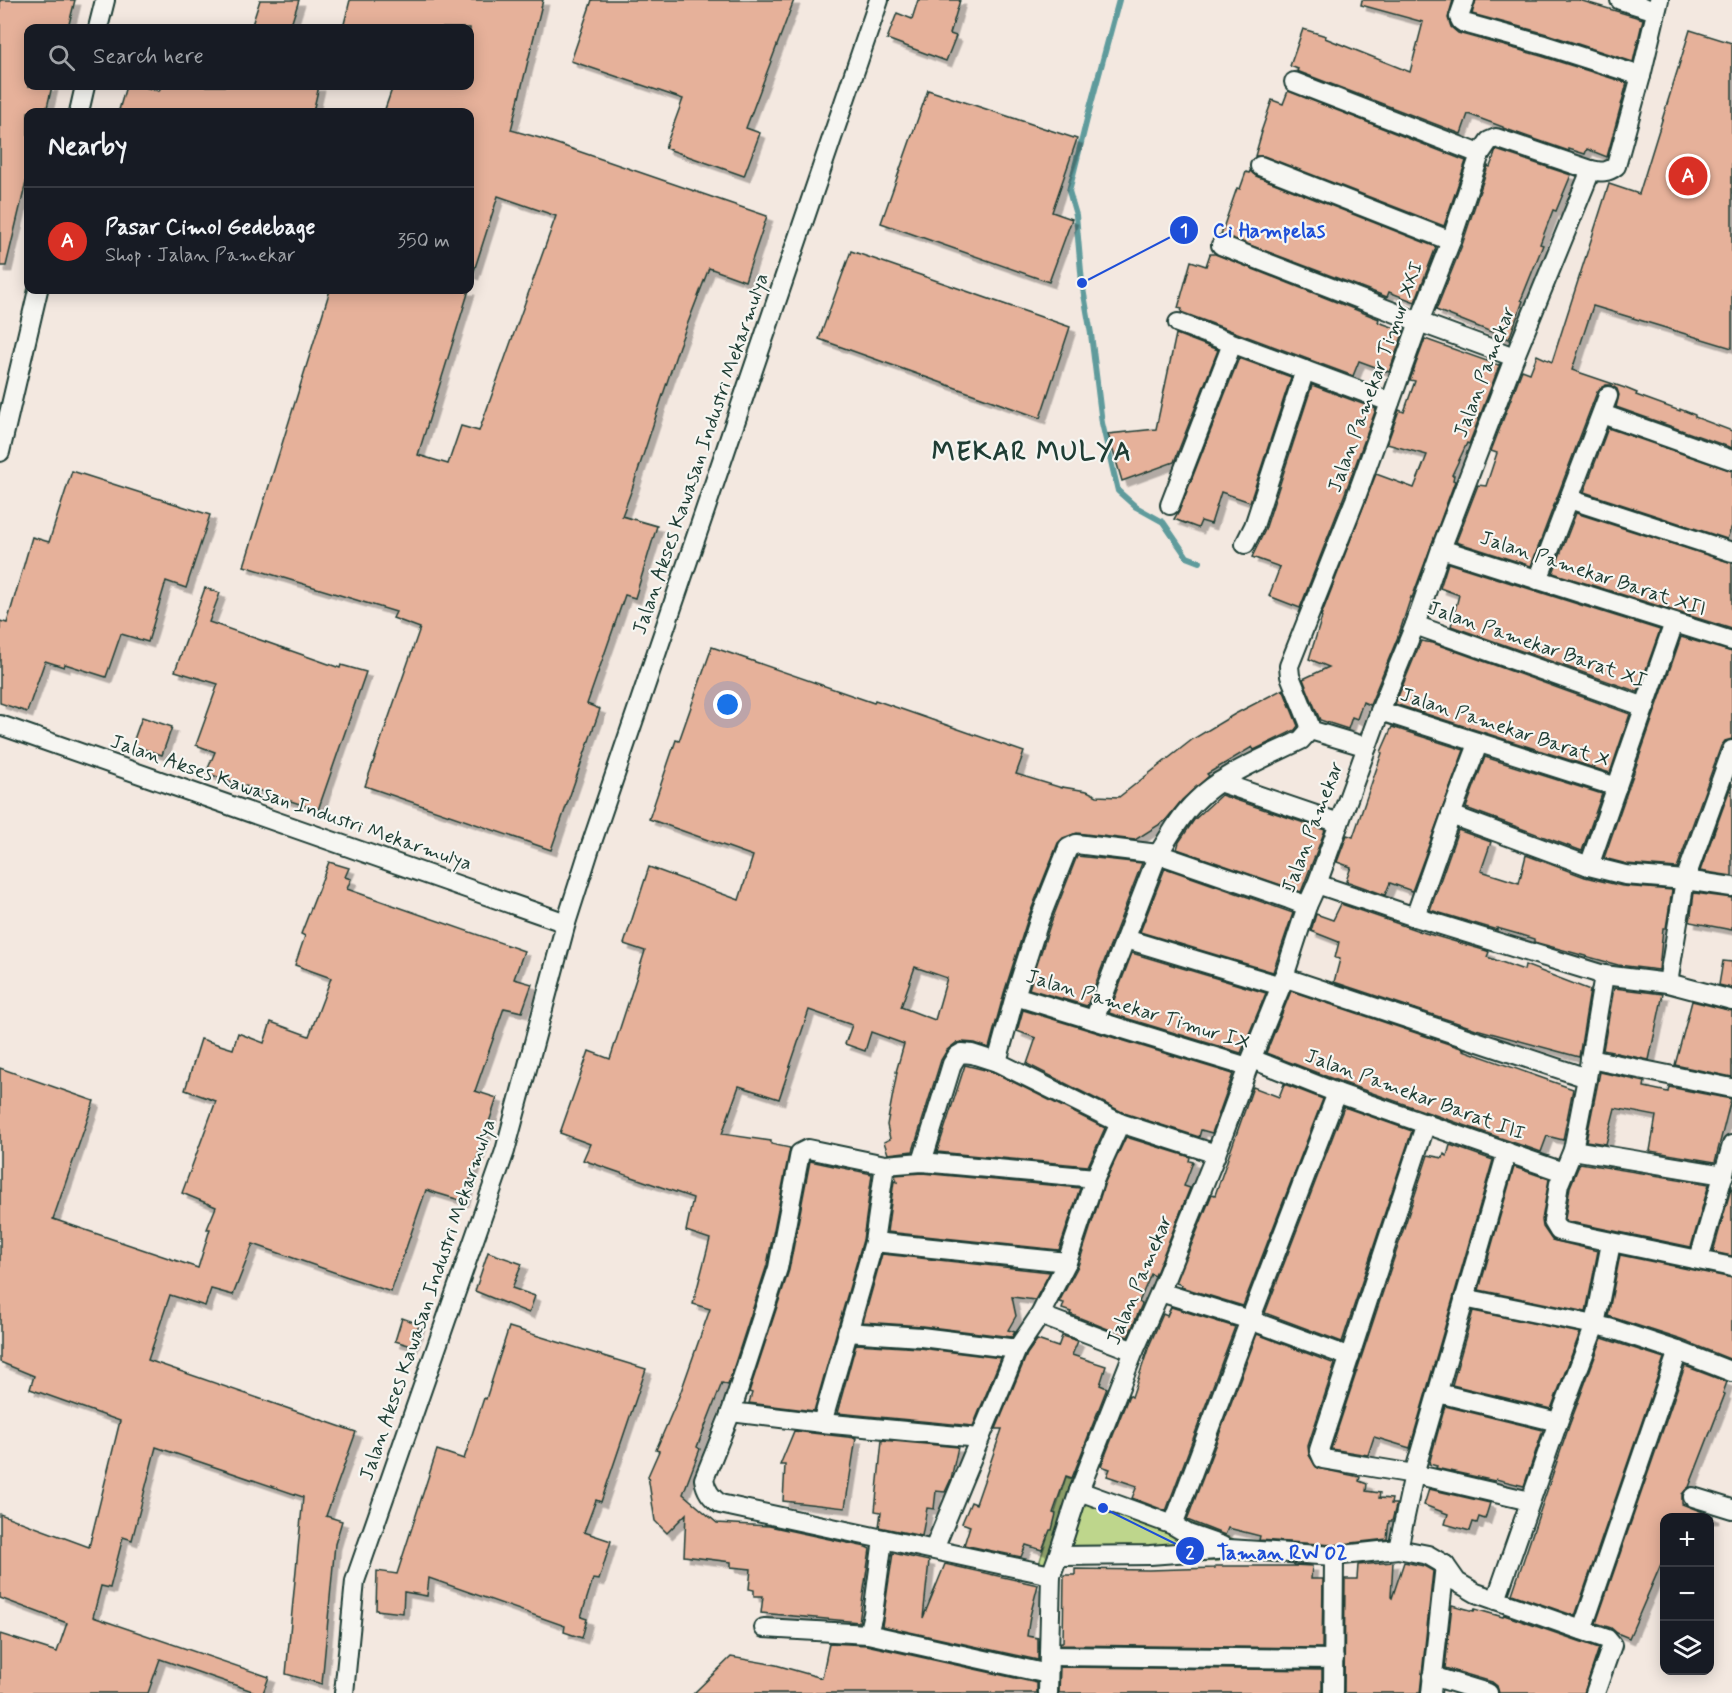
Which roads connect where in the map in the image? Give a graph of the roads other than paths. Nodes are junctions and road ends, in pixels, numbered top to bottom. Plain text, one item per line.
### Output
1 (105, 0) edge
2 (879, 0) edge
3 (1465, 0) edge
4 (1620, 0) edge
5 (1658, 5) edge
6 (99, 24) edge
7 (1641, 76) junction
8 (1294, 82) dead end
9 (84, 90) edge
10 (80, 108) edge
11 (1480, 154) junction
12 (1260, 166) dead end
13 (1591, 170) junction
14 (1451, 241) junction
15 (1221, 245) dead end
16 (37, 294) edge
17 (1419, 322) junction
18 (1178, 323) dead end
19 (1232, 344) junction
20 (1515, 356) junction
21 (1305, 370) junction
22 (1608, 396) dead end
23 (1390, 402) junction
24 (1602, 414) junction
25 (0, 452) edge
26 (1732, 460) edge
27 (1569, 499) junction
28 (1170, 505) dead end
29 (1245, 544) dead end
30 (1441, 549) junction
31 (1732, 552) edge
32 (1538, 580) junction
33 (1674, 623) junction
34 (1415, 625) junction
35 (1732, 641) edge
36 (1645, 706) junction
37 (1380, 711) junction
38 (0, 725) edge
39 (1310, 730) junction
40 (1478, 744) junction
41 (1367, 747) junction
42 (1732, 750) edge
43 (1219, 782) junction
44 (1617, 788) junction
45 (1451, 815) junction
46 (1339, 823) junction
47 (1158, 854) junction
48 (1589, 866) junction
49 (1685, 880) junction
50 (1317, 884) junction
51 (1732, 887) edge
52 (1306, 906) junction
53 (1415, 917) junction
54 (566, 923) junction
55 (1126, 939) junction
56 (1605, 975) junction
57 (1282, 982) junction
58 (1668, 983) junction
59 (1015, 996) junction
60 (1732, 1000) edge
61 (1094, 1020) junction
62 (1590, 1059) junction
63 (997, 1062) junction
64 (1250, 1063) junction
65 (1587, 1078) junction
66 (1732, 1088) edge
67 (1337, 1092) junction
68 (1120, 1123) junction
69 (1426, 1124) junction
70 (1732, 1145) edge
71 (1573, 1150) junction
72 (1507, 1152) junction
73 (1216, 1154) junction
74 (922, 1162) junction
75 (885, 1165) junction
76 (1563, 1172) junction
77 (1724, 1175) junction
78 (1095, 1178) junction
79 (874, 1242) junction
80 (1611, 1243) junction
81 (1699, 1259) junction
82 (1067, 1262) junction
83 (1732, 1266) edge
84 (1160, 1292) junction
85 (1464, 1298) junction
86 (1040, 1315) junction
87 (1250, 1320) junction
88 (1595, 1325) junction
89 (847, 1332) junction
90 (1017, 1349) junction
91 (1134, 1351) junction
92 (1678, 1351) junction
93 (1350, 1357) junction
94 (1732, 1372) edge
95 (1438, 1394) junction
96 (731, 1412) junction
97 (1558, 1422) junction
98 (822, 1423) junction
99 (979, 1438) junction
100 (1414, 1474) junction
101 (1079, 1491) junction
102 (1694, 1497) dead end
103 (1530, 1501) junction
104 (1732, 1508) edge
105 (1173, 1525) junction
106 (883, 1539) junction
107 (934, 1549) junction
108 (1229, 1549) junction
109 (1398, 1549) junction
110 (1058, 1556) junction
111 (1334, 1556) junction
112 (1445, 1565) junction
113 (1051, 1575) junction
114 (1496, 1600) junction
115 (764, 1628) dead end
116 (1582, 1630) junction
117 (868, 1634) junction
118 (1050, 1656) junction
119 (1334, 1659) junction
120 (1048, 1674) junction
121 (1432, 1684) edge
122 (344, 1693) edge
123 (1048, 1693) edge
124 (1333, 1693) edge
125 (1488, 1693) edge
126 (1595, 1693) edge

1 - 6 street
2 - 54 street, Jalan Akses Kawasan Industri Mekarmulya
3 - 7 street
4 - 5 street
5 - 7 street
7 - 13 street
8 - 11 street
9 - 10 street
11 - 13 street
11 - 14 street, Jalan Pamekar Timur XXI
12 - 14 street
13 - 20 street, Jalan Pamekar
14 - 17 street, Jalan Pamekar Timur XXI
15 - 17 street
16 - 25 street
17 - 20 street
17 - 23 street, Jalan Pamekar Timur XXI
18 - 19 street
19 - 21 street
19 - 28 street
20 - 30 street, Jalan Pamekar
21 - 23 street
21 - 29 street
22 - 24 street
23 - 39 street, Jalan Pamekar Timur XXI
24 - 26 street
24 - 27 street
27 - 31 street
27 - 32 street
30 - 32 street, Jalan Pamekar Barat XII
30 - 34 street, Jalan Pamekar
32 - 33 street, Jalan Pamekar Barat XII
33 - 35 street, Jalan Pamekar Barat XII
33 - 36 street
34 - 36 street, Jalan Pamekar Barat XI
34 - 37 street, Jalan Pamekar
36 - 44 street
37 - 40 street, Jalan Pamekar Barat X
37 - 41 street, Jalan Pamekar
38 - 54 street, Jalan Akses Kawasan Industri Mekarmulya
39 - 41 street
39 - 43 street
40 - 44 street, Jalan Pamekar Barat X
40 - 45 street
41 - 46 street, Jalan Pamekar
42 - 49 street
43 - 46 street
43 - 47 street
44 - 48 street
45 - 48 street
45 - 53 street
46 - 50 street, Jalan Pamekar
47 - 52 street
47 - 55 street
47 - 59 street
48 - 49 street
49 - 51 street
49 - 58 street
50 - 52 street, Jalan Pamekar
50 - 53 street
52 - 57 street, Jalan Pamekar
53 - 56 street
54 - 122 street, Jalan Akses Kawasan Industri Mekarmulya
55 - 57 street
55 - 61 street
56 - 58 street
56 - 62 street
57 - 64 street, Jalan Pamekar
57 - 65 street
58 - 60 street
59 - 61 street, Jalan Pamekar Timur IX
59 - 63 street
61 - 64 street, Jalan Pamekar Timur IX
62 - 65 street
62 - 66 street
63 - 68 street
63 - 74 street
64 - 67 street, Jalan Pamekar Barat III
64 - 73 street, Jalan Pamekar
65 - 71 street
67 - 69 street, Jalan Pamekar Barat III
67 - 87 street
68 - 73 street
68 - 78 street
69 - 72 street, Jalan Pamekar Barat III
69 - 93 street
70 - 77 street
71 - 76 street
71 - 77 street
72 - 76 street, Jalan Pamekar Barat III
72 - 85 street
73 - 84 street, Jalan Pamekar
74 - 75 street
74 - 78 street
75 - 79 street
75 - 96 street
76 - 80 street
77 - 81 street
78 - 82 street
79 - 82 street
79 - 89 street
80 - 81 street
80 - 88 street
81 - 83 street
82 - 86 street
84 - 87 street
84 - 91 street, Jalan Pamekar
85 - 88 street
85 - 95 street
86 - 90 street
86 - 91 street
87 - 93 street
87 - 105 street
88 - 92 street
88 - 97 street
89 - 90 street
89 - 98 street
90 - 99 street
91 - 101 street, Jalan Pamekar
92 - 94 street
92 - 116 street
93 - 100 street
95 - 97 street
95 - 100 street
96 - 98 street
96 - 106 street
97 - 103 street
98 - 99 street
99 - 107 street
100 - 103 street
100 - 109 street
101 - 105 street
101 - 110 street, Jalan Pamekar
102 - 104 street
103 - 114 street
105 - 108 street
106 - 107 street
106 - 117 street
107 - 113 street
108 - 110 street
108 - 111 street
109 - 111 street
109 - 112 street
110 - 113 street, Jalan Pamekar
111 - 119 street
112 - 114 street
112 - 121 street
113 - 118 street, Jalan Pamekar
114 - 116 street
115 - 117 street
116 - 126 street
117 - 120 street
118 - 119 street
118 - 120 street, Jalan Pamekar
119 - 124 street
120 - 123 street, Jalan Pamekar
121 - 125 street

